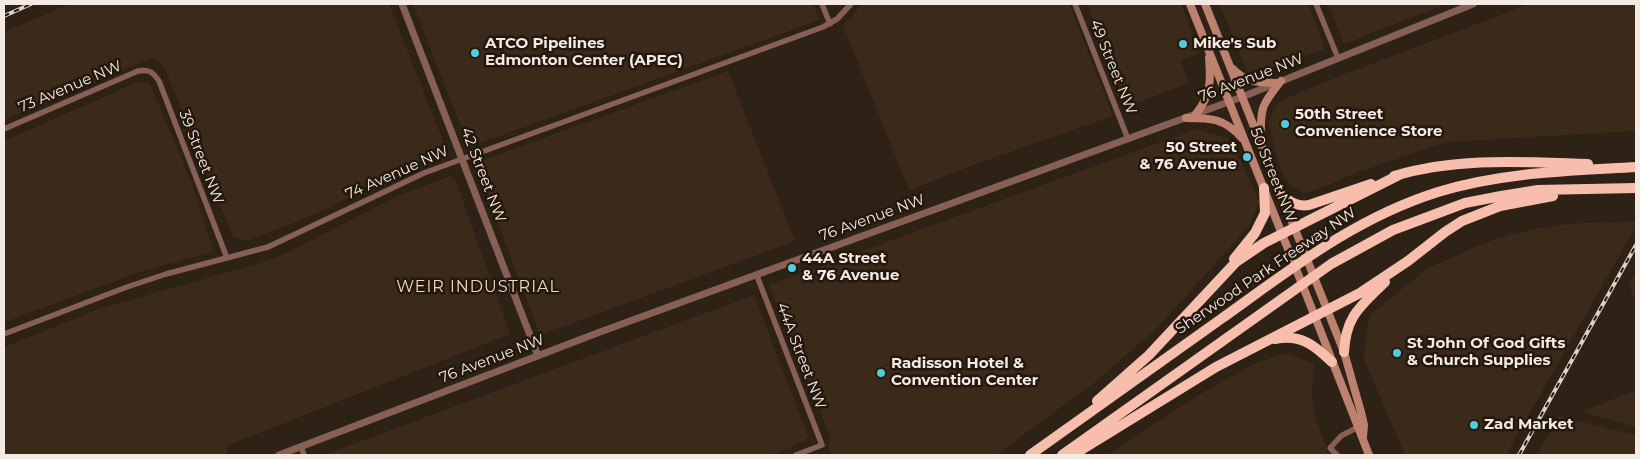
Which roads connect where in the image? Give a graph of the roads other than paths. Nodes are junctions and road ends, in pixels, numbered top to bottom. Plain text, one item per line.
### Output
1 (402, 4) edge
2 (822, 4) edge
3 (851, 4) edge
4 (1075, 4) edge
5 (1190, 4) edge
6 (1205, 4) edge
7 (1316, 4) edge
8 (1473, 4) edge
9 (830, 24) junction
10 (1209, 51) junction
11 (1338, 58) junction
12 (1230, 66) junction
13 (146, 70) joint
14 (1280, 82) junction
15 (1242, 97) junction
16 (1229, 101) junction
17 (1196, 114) junction
18 (1186, 118) junction
19 (4, 129) edge
20 (1128, 139) junction
21 (1245, 141) junction
22 (1262, 145) junction
23 (462, 158) junction
24 (1636, 166) edge
25 (1401, 174) junction
26 (1264, 188) junction
27 (1632, 188) edge
28 (1281, 195) junction
29 (1294, 228) junction
30 (1282, 234) junction
31 (227, 258) junction
32 (1396, 269) junction
33 (757, 276) junction
34 (1222, 276) junction
35 (1327, 309) junction
36 (1315, 316) junction
37 (4, 334) edge
38 (1264, 342) junction
39 (1344, 352) junction
40 (538, 356) junction
41 (1332, 362) junction
42 (1080, 420) junction
43 (1361, 426) junction
44 (301, 447) junction
45 (279, 455) edge
46 (304, 455) edge
47 (796, 455) edge
48 (1030, 455) edge
49 (1062, 455) edge
50 (1073, 455) edge
51 (1336, 455) edge
52 (1369, 455) edge

1 - 23 street, 42 Street NW
2 - 9 street
3 - 9 street, 74 Avenue NW
4 - 20 street, 49 Street NW
5 - 10 main road, 50 Street NW
6 - 12 main road, 50 Street NW
7 - 11 street
8 - 11 street, 76 Avenue NW
9 - 23 street, 74 Avenue NW
10 - 16 main road, 50 Street NW
10 - 17 main road
11 - 14 street, 76 Avenue NW
12 - 14 main road
12 - 15 main road, 50 Street NW
13 - 19 street, 73 Avenue NW
13 - 31 street, 39 Street NW
14 - 15 street, 76 Avenue NW
14 - 22 main road
15 - 16 street, 76 Avenue NW
15 - 22 main road, 50 Street NW
16 - 17 street, 76 Avenue NW
16 - 21 main road, 50 Street NW
17 - 18 street, 76 Avenue NW
18 - 20 street, 76 Avenue NW
18 - 21 main road
20 - 33 street, 76 Avenue NW
21 - 26 main road, 50 Street NW
22 - 28 main road, 50 Street NW
23 - 31 street, 74 Avenue NW
23 - 40 street, 42 Street NW
24 - 25 highway
24 - 42 highway, Sherwood Park Freeway NW
25 - 28 highway
25 - 29 highway
26 - 30 main road, 50 Street NW
26 - 34 highway
27 - 32 highway
27 - 49 highway, Sherwood Park Freeway NW
28 - 29 main road, 50 Street NW
29 - 30 highway
29 - 35 main road, 50 Street NW
30 - 34 highway
30 - 36 main road, 50 Street NW
31 - 37 street, 74 Avenue NW
32 - 35 highway
32 - 39 highway
33 - 40 street, 76 Avenue NW
33 - 47 street, 44A Street NW
34 - 42 highway
35 - 36 highway
35 - 39 main road, 50 Street NW
36 - 38 highway
36 - 41 main road, 50 Street NW
38 - 41 highway
38 - 50 highway
39 - 43 main road, 50 Street NW
40 - 44 street, 76 Avenue NW
41 - 43 main road, 50 Street NW
42 - 48 highway, Sherwood Park Freeway NW
43 - 51 street
43 - 52 main road, 50 Street NW
44 - 45 street, 76 Avenue NW
44 - 46 street

